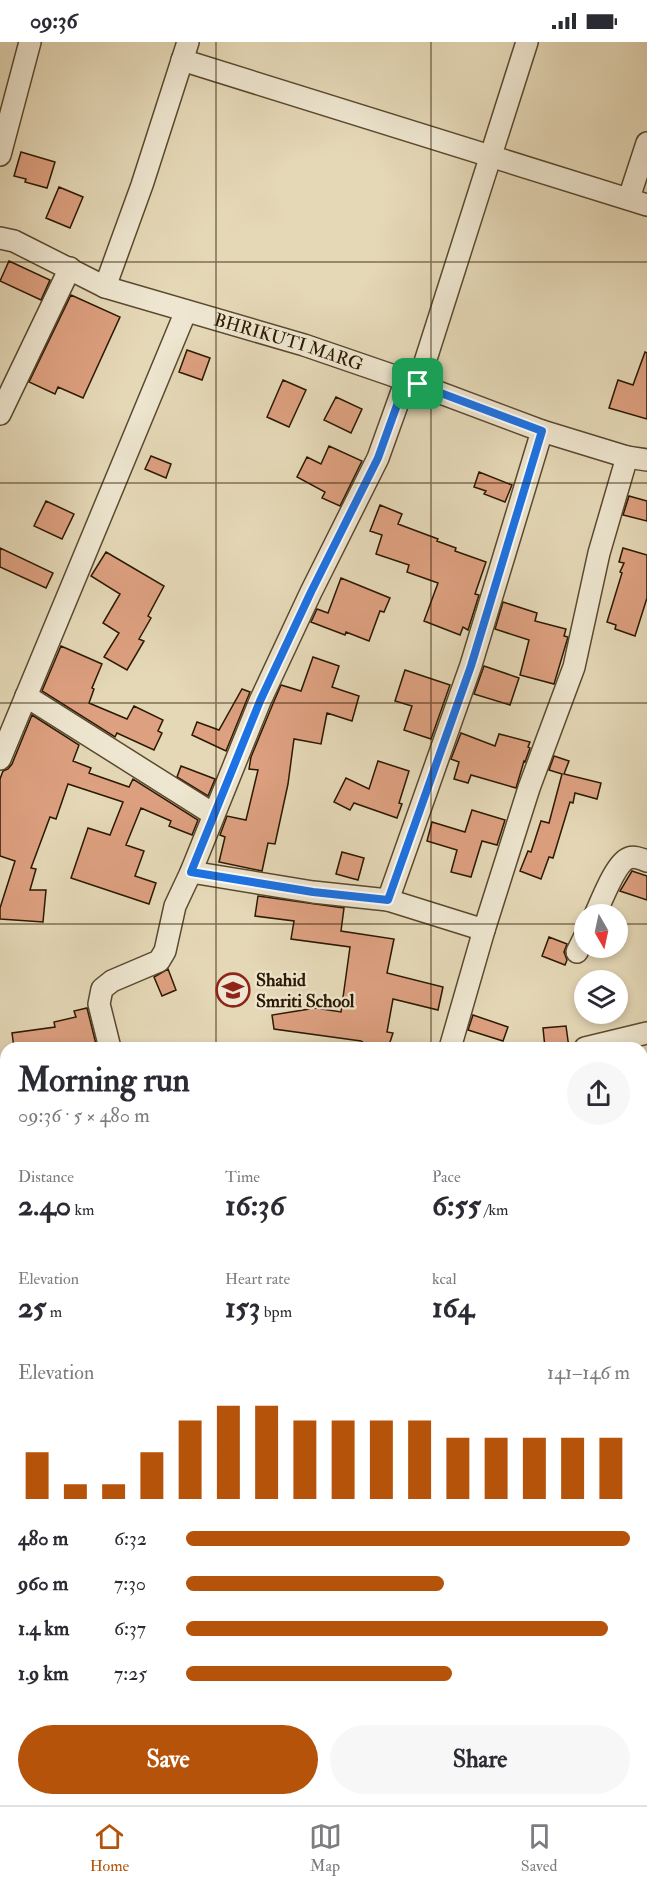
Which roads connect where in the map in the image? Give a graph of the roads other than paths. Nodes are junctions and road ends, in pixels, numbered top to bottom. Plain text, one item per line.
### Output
1 (30, 42) edge
2 (526, 42) edge
3 (185, 51) edge
4 (647, 143) edge
5 (0, 155) edge
6 (489, 155) junction
7 (638, 201) edge
8 (0, 238) edge
9 (70, 268) junction
10 (105, 287) junction
11 (186, 311) junction
12 (412, 382) junction
13 (0, 414) edge
14 (542, 431) junction
15 (637, 459) edge
16 (26, 696) junction
17 (0, 759) edge
18 (213, 814) junction
19 (647, 861) edge
20 (191, 872) junction
21 (388, 900) junction
22 (600, 904) edge
23 (484, 930) junction
24 (647, 1033) edge
25 (108, 1042) edge
26 (452, 1042) edge
27 (610, 1042) edge

1 - 5 street
2 - 6 street
3 - 6 street
3 - 10 street
4 - 7 street
6 - 7 street
6 - 12 street
8 - 9 street, BHRIKUTI MARG
9 - 10 street, BHRIKUTI MARG
9 - 13 street
10 - 11 street, BHRIKUTI MARG
11 - 12 street, BHRIKUTI MARG
11 - 16 street
12 - 14 street, BHRIKUTI MARG
12 - 18 street
14 - 15 street, BHRIKUTI MARG
14 - 21 street
15 - 23 street
16 - 17 street
16 - 18 street
18 - 20 street
19 - 22 street
20 - 21 street
20 - 25 street
21 - 23 street
23 - 26 street
24 - 27 street

